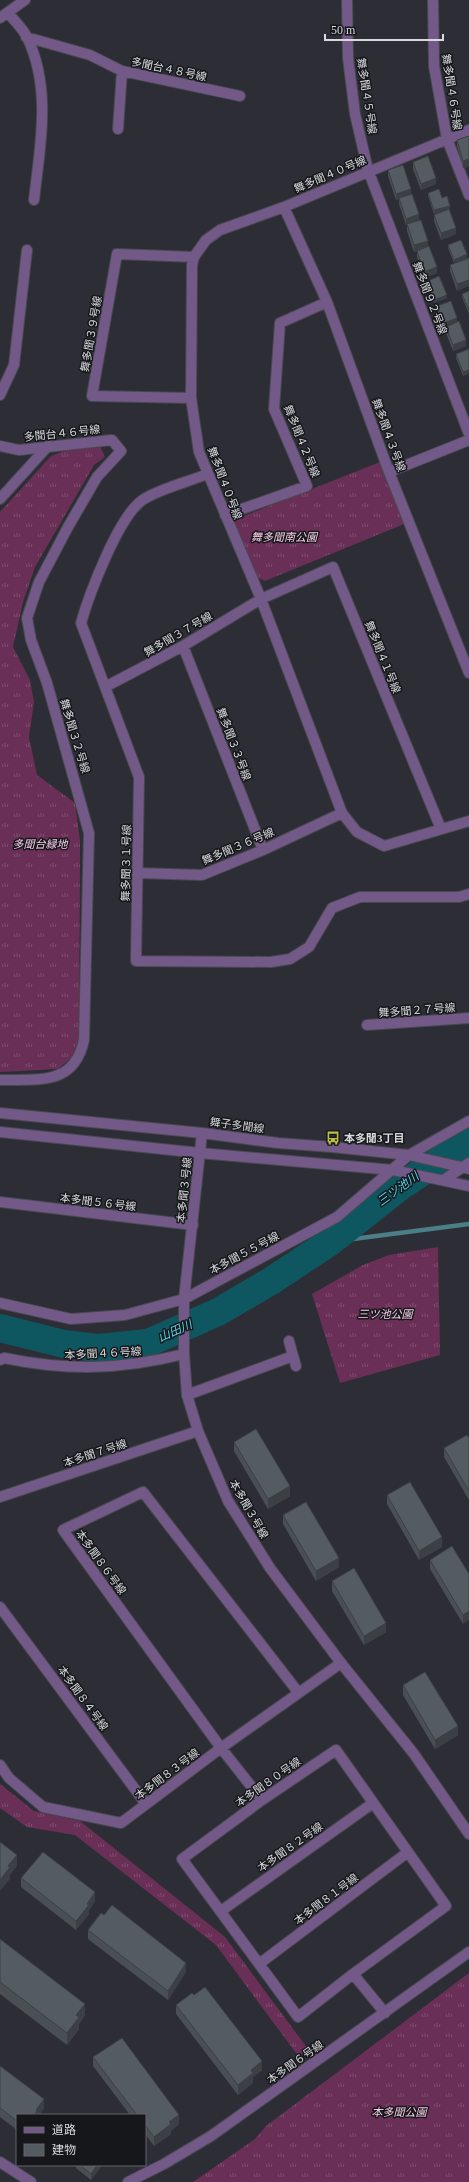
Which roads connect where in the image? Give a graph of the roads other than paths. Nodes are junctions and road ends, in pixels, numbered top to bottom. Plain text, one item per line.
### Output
1 (25, 0) edge
2 (347, 0) edge
3 (433, 0) edge
4 (4, 16) edge
5 (26, 36) junction
6 (122, 71) junction
7 (240, 96) dead end
8 (118, 129) dead end
9 (469, 130) edge
10 (447, 139) junction
11 (368, 170) junction
12 (469, 195) edge
13 (34, 200) dead end
14 (284, 207) junction
15 (28, 250) dead end
16 (194, 257) junction
17 (327, 302) junction
18 (0, 395) edge
19 (190, 398) junction
20 (469, 434) edge
21 (469, 440) edge
22 (0, 446) edge
23 (48, 446) junction
24 (121, 451) joint
25 (389, 472) junction
26 (207, 474) junction
27 (0, 499) edge
28 (225, 515) junction
29 (261, 599) junction
30 (183, 646) junction
31 (469, 673) edge
32 (105, 687) junction
33 (342, 813) junction
34 (469, 821) edge
35 (441, 830) junction
36 (263, 850) junction
37 (138, 873) junction
38 (469, 894) edge
39 (469, 1018) edge
40 (367, 1025) dead end
41 (0, 1080) edge
42 (0, 1113) edge
43 (469, 1121) edge
44 (0, 1132) edge
45 (202, 1133) junction
46 (200, 1153) junction
47 (409, 1155) junction
48 (467, 1166) edge
49 (392, 1170) junction
50 (445, 1179) junction
51 (469, 1186) edge
52 (0, 1202) edge
53 (193, 1225) junction
54 (184, 1299) junction
55 (0, 1303) edge
56 (289, 1341) dead end
57 (184, 1354) junction
58 (0, 1360) edge
59 (187, 1395) junction
60 (198, 1431) junction
61 (0, 1497) edge
62 (0, 1607) edge
63 (341, 1663) junction
64 (298, 1692) junction
65 (221, 1748) junction
66 (0, 1764) edge
67 (262, 1800) junction
68 (374, 1803) junction
69 (146, 1804) junction
70 (469, 1834) edge
71 (408, 1852) junction
72 (221, 1911) junction
73 (469, 1952) edge
74 (259, 1964) junction
75 (353, 1974) junction
76 (385, 2013) junction
77 (0, 2162) edge
78 (31, 2182) edge
79 (128, 2182) edge

1 - 4 street
2 - 11 street, 舞多聞４５号線
3 - 10 street, 舞多聞４６号線
4 - 5 street
5 - 6 street, 多聞台４８号線
5 - 13 street
6 - 7 street, 多聞台４８号線
6 - 8 street
9 - 10 street, 舞多聞４０号線
10 - 11 street, 舞多聞４０号線
10 - 12 street
11 - 14 street, 舞多聞４０号線
11 - 20 street, 舞多聞９２号線
14 - 16 street, 舞多聞４０号線
14 - 17 street, 舞多聞４３号線
15 - 18 street
16 - 19 street, 舞多聞４０号線
16 - 19 street, 舞多聞３９号線
17 - 25 street, 舞多聞４３号線
17 - 28 street, 舞多聞４２号線
19 - 26 street, 舞多聞４０号線
21 - 25 street
22 - 23 street, 多聞台４６号線
23 - 24 street, 多聞台４６号線
23 - 27 street
24 - 41 street, 舞多聞３２号線
25 - 31 street, 舞多聞４３号線
26 - 28 street, 舞多聞４０号線
26 - 32 street, 舞多聞３１号線
28 - 29 street, 舞多聞４０号線
29 - 30 street, 舞多聞３７号線
29 - 33 street, 舞多聞４０号線
29 - 35 street, 舞多聞４１号線
30 - 32 street, 舞多聞３７号線
30 - 36 street, 舞多聞３３号線
32 - 37 street, 舞多聞３１号線
33 - 35 street, 舞多聞４０号線
33 - 36 street, 舞多聞３６号線
34 - 35 street, 舞多聞４０号線
36 - 37 street, 舞多聞３６号線
37 - 38 street, 舞多聞３１号線
39 - 40 street, 舞多聞２７号線
42 - 45 street, 舞子多聞線
43 - 47 street, 本多聞５５号線
44 - 46 street
45 - 46 street, 本多聞３号線
45 - 47 street, 舞子多聞線
46 - 49 street
46 - 53 street, 本多聞３号線
47 - 48 street, 舞子多聞線
47 - 49 street, 本多聞５５号線
48 - 50 street
49 - 50 street
49 - 54 street, 本多聞５５号線
50 - 51 street
52 - 53 street, 本多聞５６号線
53 - 54 street, 本多聞３号線
54 - 55 street, 本多聞５５号線
54 - 57 street, 本多聞３号線
56 - 59 street
57 - 58 street, 本多聞４６号線
57 - 59 street, 本多聞３号線
59 - 60 street, 本多聞３号線
60 - 61 street, 本多聞７号線
60 - 63 street, 本多聞３号線
62 - 69 street, 本多聞８４号線
63 - 64 street, 本多聞８３号線
63 - 70 street, 本多聞３号線
64 - 65 street, 本多聞８３号線
64 - 65 street, 本多聞８６号線
65 - 67 street
65 - 69 street, 本多聞８３号線
66 - 69 street, 本多聞８３号線
67 - 68 street, 本多聞８０号線
67 - 72 street, 本多聞８０号線
68 - 71 street, 本多聞８０号線
68 - 72 street, 本多聞８２号線
71 - 74 street, 本多聞８１号線
71 - 75 street, 本多聞８０号線
72 - 74 street, 本多聞８０号線
73 - 76 street, 本多聞６号線
74 - 75 street, 本多聞８０号線
75 - 76 street
76 - 79 street, 本多聞６号線
77 - 78 street

